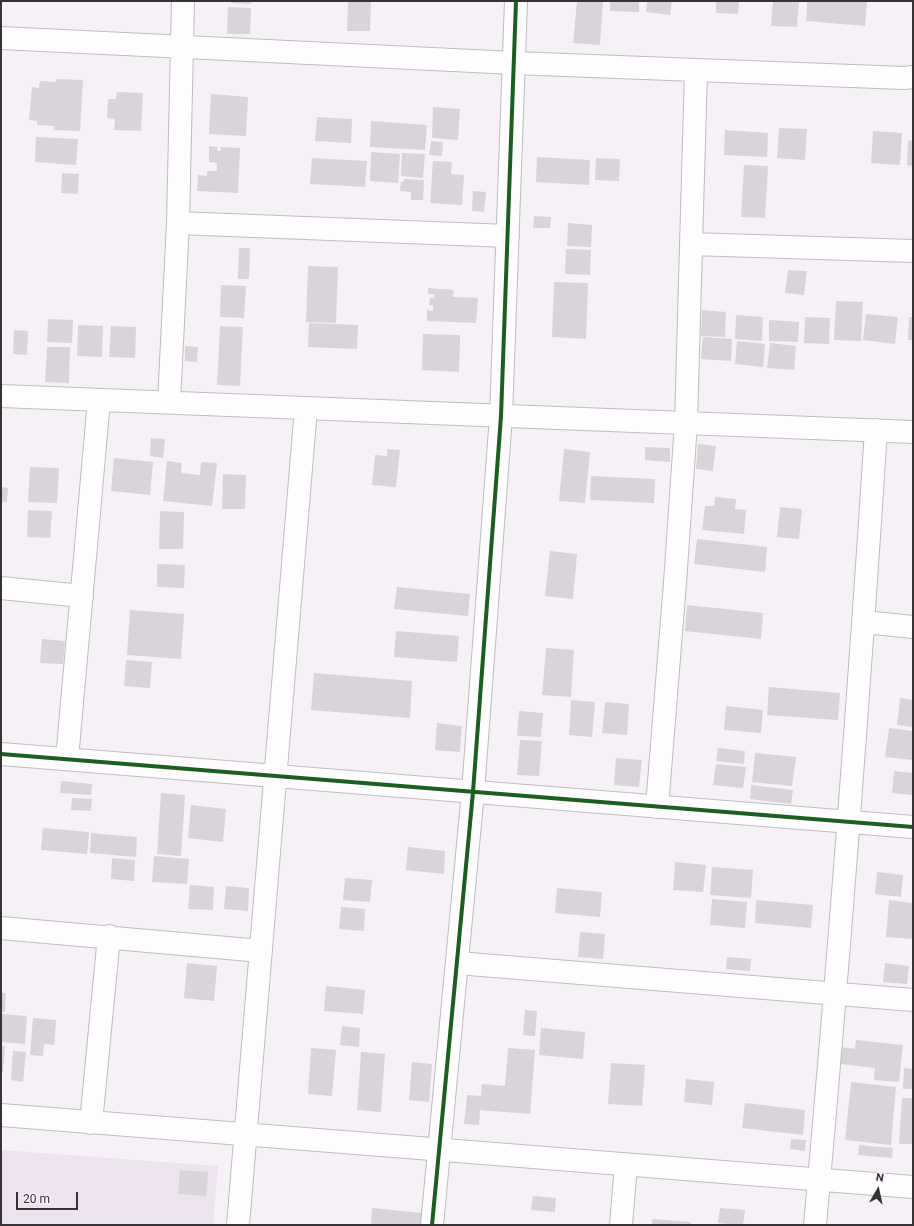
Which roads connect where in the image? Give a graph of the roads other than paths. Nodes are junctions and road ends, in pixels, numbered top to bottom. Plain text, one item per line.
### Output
1 (183, 1) edge
2 (516, 1) edge
3 (1, 38) edge
4 (182, 46) junction
5 (514, 62) junction
6 (696, 70) junction
7 (913, 77) edge
8 (178, 223) junction
9 (508, 236) junction
10 (691, 244) junction
11 (913, 251) edge
12 (1, 396) edge
13 (99, 400) junction
14 (169, 402) junction
15 (306, 408) junction
16 (501, 416) junction
17 (686, 423) junction
18 (876, 430) junction
19 (913, 432) edge
20 (1, 588) edge
21 (82, 596) junction
22 (864, 622) junction
23 (913, 627) edge
24 (1, 754) edge
25 (67, 759) junction
26 (276, 776) junction
27 (473, 792) junction
28 (657, 807) junction
29 (848, 822) junction
30 (913, 827) edge
31 (1, 928) edge
32 (109, 936) junction
33 (261, 951) junction
34 (457, 963) junction
35 (836, 994) junction
36 (913, 1000) edge
37 (1, 1115) edge
38 (91, 1123) junction
39 (245, 1135) junction
40 (439, 1150) junction
41 (626, 1165) junction
42 (819, 1180) junction
43 (913, 1187) edge
44 (238, 1225) edge
45 (432, 1225) edge
46 (621, 1225) edge
47 (815, 1225) edge

1 - 4 street
2 - 5 street
3 - 4 street
4 - 5 street
4 - 8 street
5 - 6 street
5 - 9 street
6 - 7 street
6 - 10 street
8 - 9 street
8 - 14 street
9 - 16 street
10 - 11 street
10 - 17 street
12 - 13 street
13 - 14 street
13 - 21 street
14 - 15 street
15 - 16 street
15 - 26 street
16 - 17 street
16 - 27 street
17 - 18 street
17 - 28 street
18 - 19 street
18 - 22 street
20 - 21 street
21 - 25 street
22 - 23 street
22 - 29 street
24 - 25 street
25 - 26 street
26 - 27 street
26 - 33 street
27 - 28 street
27 - 34 street
28 - 29 street
29 - 30 street
29 - 35 street
31 - 32 street
32 - 33 street
32 - 38 street
33 - 39 street
34 - 35 street
34 - 40 street
35 - 36 street
35 - 42 street
37 - 38 street
38 - 39 street
39 - 40 street
39 - 44 street
40 - 41 street
40 - 45 street
41 - 42 street
41 - 46 street
42 - 43 street
42 - 47 street

